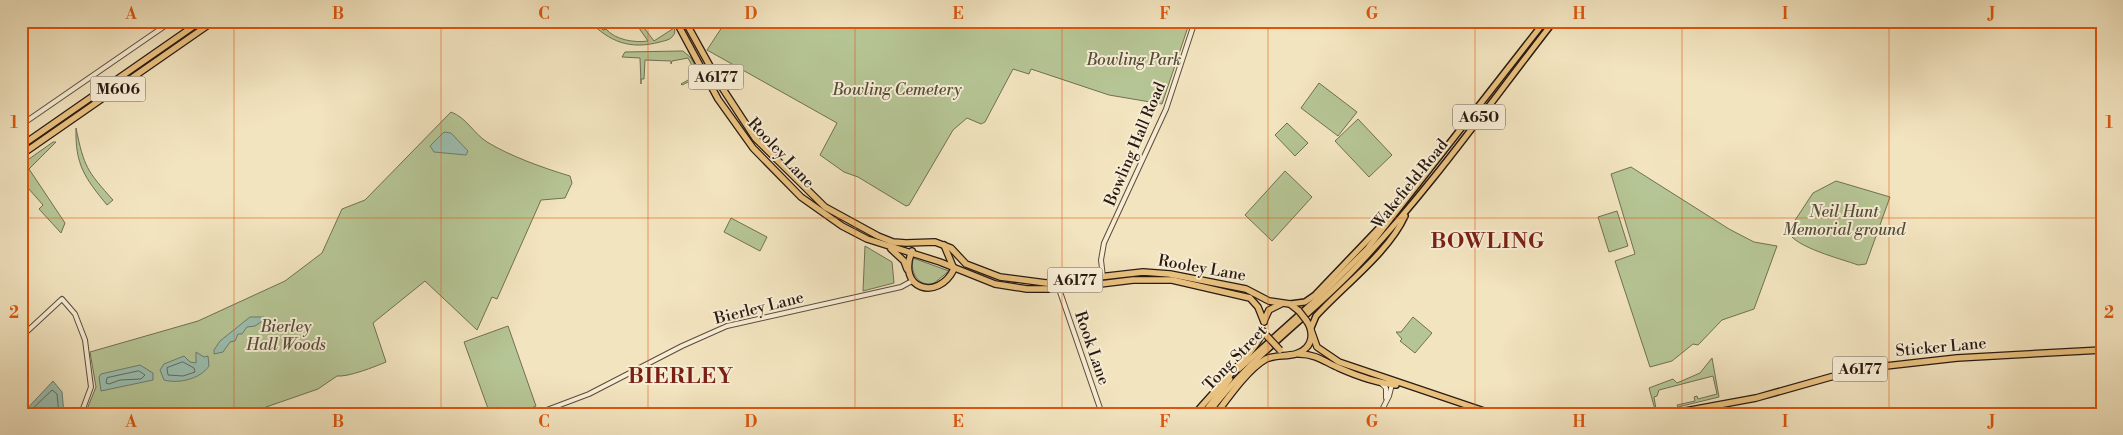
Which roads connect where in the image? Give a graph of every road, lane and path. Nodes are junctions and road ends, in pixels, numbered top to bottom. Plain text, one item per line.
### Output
1 (172, 21) edge
2 (201, 21) edge
3 (214, 21) edge
4 (676, 21) edge
5 (685, 21) edge
6 (1195, 21) edge
7 (1545, 21) edge
8 (1554, 21) edge
9 (21, 125) edge
10 (21, 146) edge
11 (21, 155) edge
12 (1395, 211) junction
13 (1406, 213) junction
14 (918, 243) junction
15 (944, 245) junction
16 (888, 247) junction
17 (911, 253) junction
18 (951, 258) junction
19 (940, 262) junction
20 (954, 268) junction
21 (908, 271) junction
22 (1103, 276) junction
23 (912, 282) junction
24 (1059, 289) junction
25 (1283, 303) junction
26 (1290, 304) junction
27 (1264, 322) junction
28 (1289, 323) joint
29 (1293, 328) joint
30 (1311, 329) junction
31 (1265, 333) junction
32 (21, 337) edge
33 (2102, 350) edge
34 (1297, 354) junction
35 (1288, 355) junction
36 (1380, 382) junction
37 (1392, 382) junction
38 (1386, 401) junction
39 (81, 414) edge
40 (536, 414) edge
41 (1102, 414) edge
42 (1195, 414) edge
43 (1203, 414) edge
44 (1208, 414) edge
45 (1216, 414) edge
46 (1380, 414) edge
47 (1493, 414) edge
48 (1669, 414) edge

1 - 9 street
2 - 10 highway, M606
3 - 11 highway, M606
4 - 16 highway, Rooley Lane / A6177
5 - 14 highway, Rooley Lane / A6177
6 - 22 street, Bowling Hall Road
7 - 12 main road, Wakefield Road / A650
8 - 13 main road, Wakefield Road / A650
12 - 26 main road, A650
12 - 28 main road, Wakefield Road / A650
13 - 29 main road, Wakefield Road / A650
13 - 30 main road
14 - 15 highway, Rooley Lane / A6177
14 - 17 highway
15 - 18 highway
15 - 22 highway, Rooley Lane / A6177
16 - 17 highway, Rooley Lane / A6177
16 - 21 highway
17 - 19 highway, Rooley Lane / A6177
17 - 21 highway
18 - 19 highway
18 - 20 highway
19 - 20 highway, Rooley Lane / A6177
20 - 23 highway
20 - 24 highway, Rooley Lane / A6177
21 - 23 highway
22 - 25 highway, Rooley Lane / A6177
23 - 40 street, Bierley Lane
24 - 27 highway, Rooley Lane / A6177
24 - 41 street, Rook Lane
25 - 26 highway
25 - 27 highway
26 - 30 highway, bridge
27 - 31 highway
28 - 43 main road, Tong Street / A650
29 - 44 main road, Tong Street / A650
30 - 34 highway
30 - 37 highway
31 - 35 highway, bridge
31 - 42 highway
32 - 39 street
33 - 48 highway, Sticker Lane / A6177
34 - 35 highway
34 - 36 highway
35 - 45 highway
36 - 37 highway
36 - 38 street
37 - 38 street
37 - 47 highway
38 - 46 street

